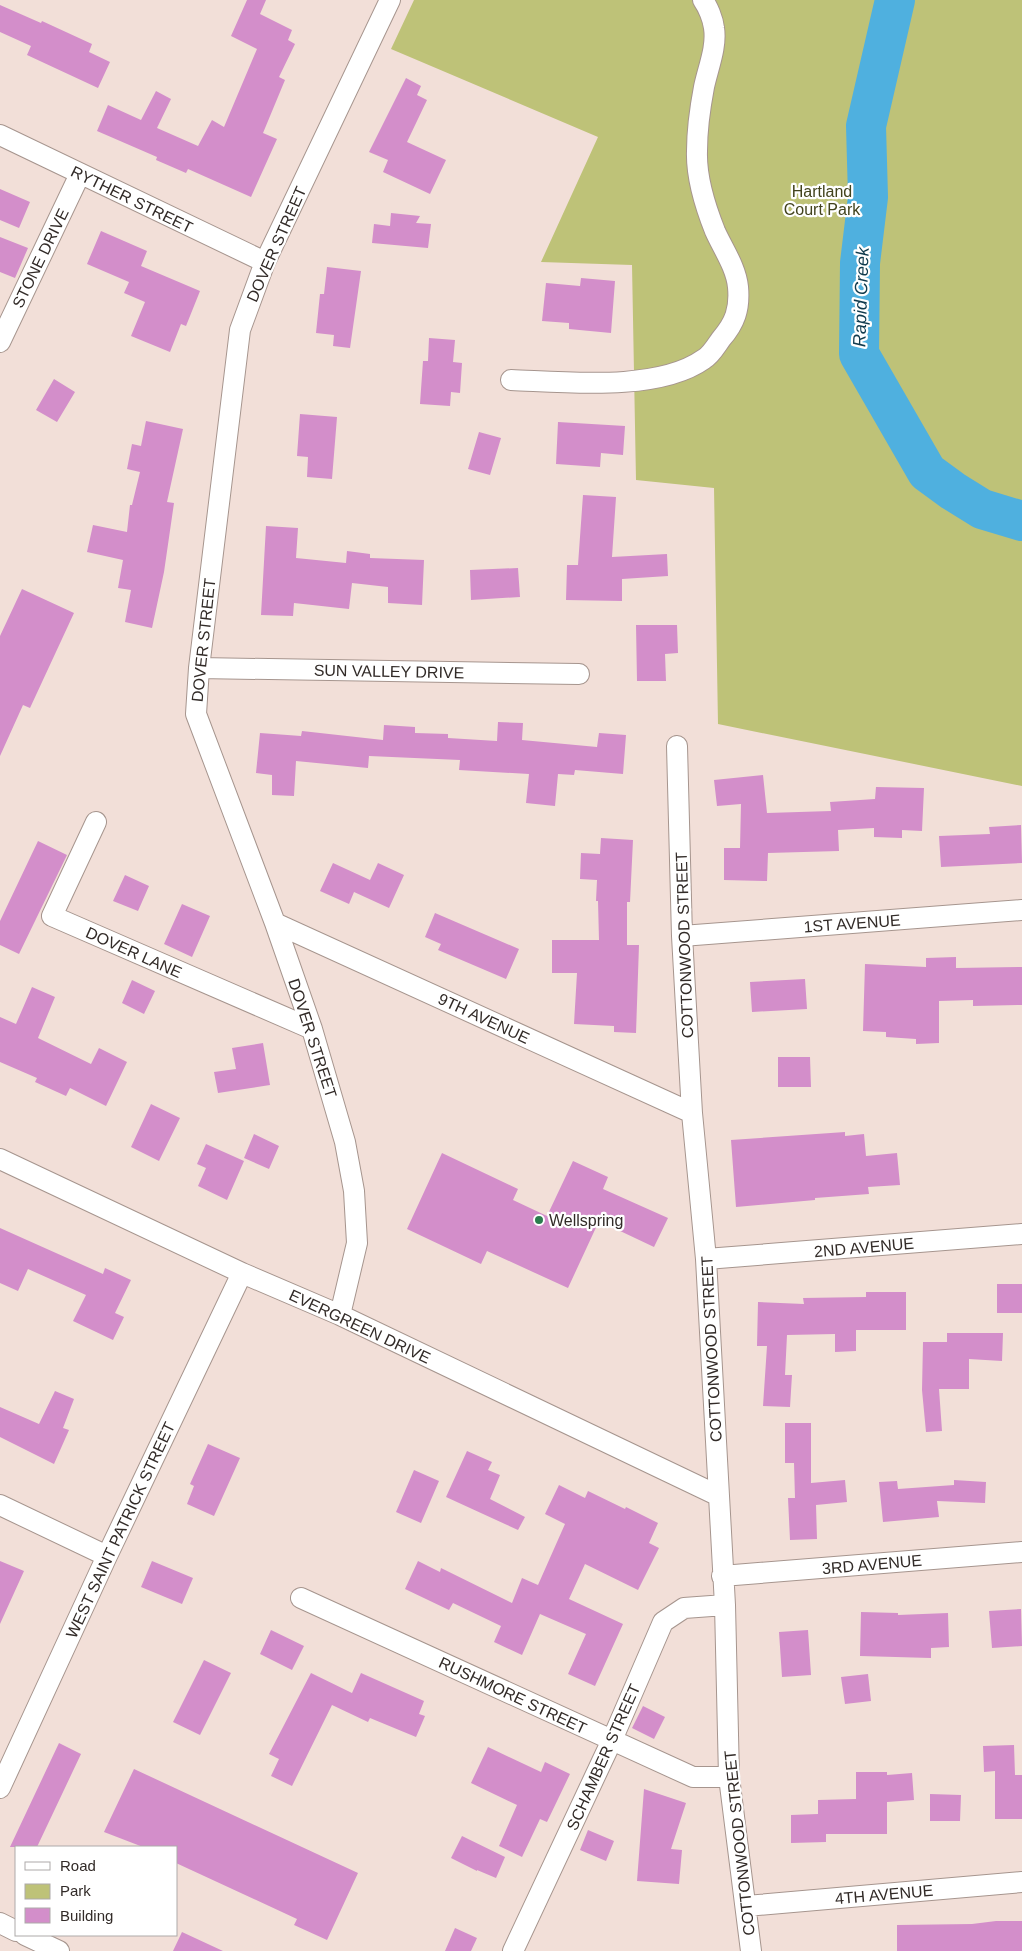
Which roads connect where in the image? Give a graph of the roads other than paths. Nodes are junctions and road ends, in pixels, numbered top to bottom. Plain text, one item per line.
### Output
1 (390, 0) edge
2 (703, 0) edge
3 (0, 135) edge
4 (80, 174) junction
5 (265, 262) junction
6 (0, 342) edge
7 (511, 380) dead end
8 (199, 668) junction
9 (580, 674) dead end
10 (677, 746) dead end
11 (96, 822) dead end
12 (1022, 910) edge
13 (275, 923) junction
14 (682, 936) junction
15 (312, 1029) junction
16 (692, 1113) junction
17 (0, 1159) edge
18 (1022, 1234) edge
19 (706, 1260) junction
20 (242, 1273) junction
21 (340, 1315) junction
22 (720, 1496) junction
23 (0, 1505) edge
24 (1022, 1552) edge
25 (107, 1556) junction
26 (722, 1576) junction
27 (300, 1598) dead end
28 (725, 1605) junction
29 (612, 1740) junction
30 (729, 1777) junction
31 (0, 1788) edge
32 (1022, 1882) edge
33 (746, 1906) junction
34 (0, 1923) edge
35 (15, 1930) edge
36 (27, 1936) edge
37 (59, 1951) edge
38 (513, 1951) edge
39 (751, 1951) edge

1 - 5 street, DOVER STREET
2 - 7 street
3 - 4 street, RYTHER STREET
4 - 5 street, RYTHER STREET
4 - 6 street, STONE DRIVE
5 - 8 street, DOVER STREET
8 - 9 street, SUN VALLEY DRIVE
8 - 13 street, DOVER STREET
10 - 14 street, COTTONWOOD STREET
11 - 15 street, DOVER LANE
12 - 14 street, 1ST AVENUE
13 - 15 street, DOVER STREET
13 - 16 street, 9TH AVENUE
14 - 16 street, COTTONWOOD STREET
15 - 21 street, DOVER STREET
16 - 19 street, COTTONWOOD STREET
17 - 20 street, EVERGREEN DRIVE
18 - 19 street, 2ND AVENUE
19 - 22 street, COTTONWOOD STREET
20 - 21 street, EVERGREEN DRIVE
20 - 25 street, WEST SAINT PATRICK STREET
21 - 22 street, EVERGREEN DRIVE
22 - 26 street, COTTONWOOD STREET
23 - 25 street
24 - 26 street, 3RD AVENUE
25 - 31 street, WEST SAINT PATRICK STREET
26 - 28 street, COTTONWOOD STREET
27 - 29 street, RUSHMORE STREET
28 - 29 street, SCHAMBER STREET
28 - 30 street, COTTONWOOD STREET
29 - 30 street, RUSHMORE STREET
29 - 38 street, SCHAMBER STREET
30 - 33 street, COTTONWOOD STREET
32 - 33 street, 4TH AVENUE
33 - 39 street, COTTONWOOD STREET
34 - 35 street
36 - 37 street

